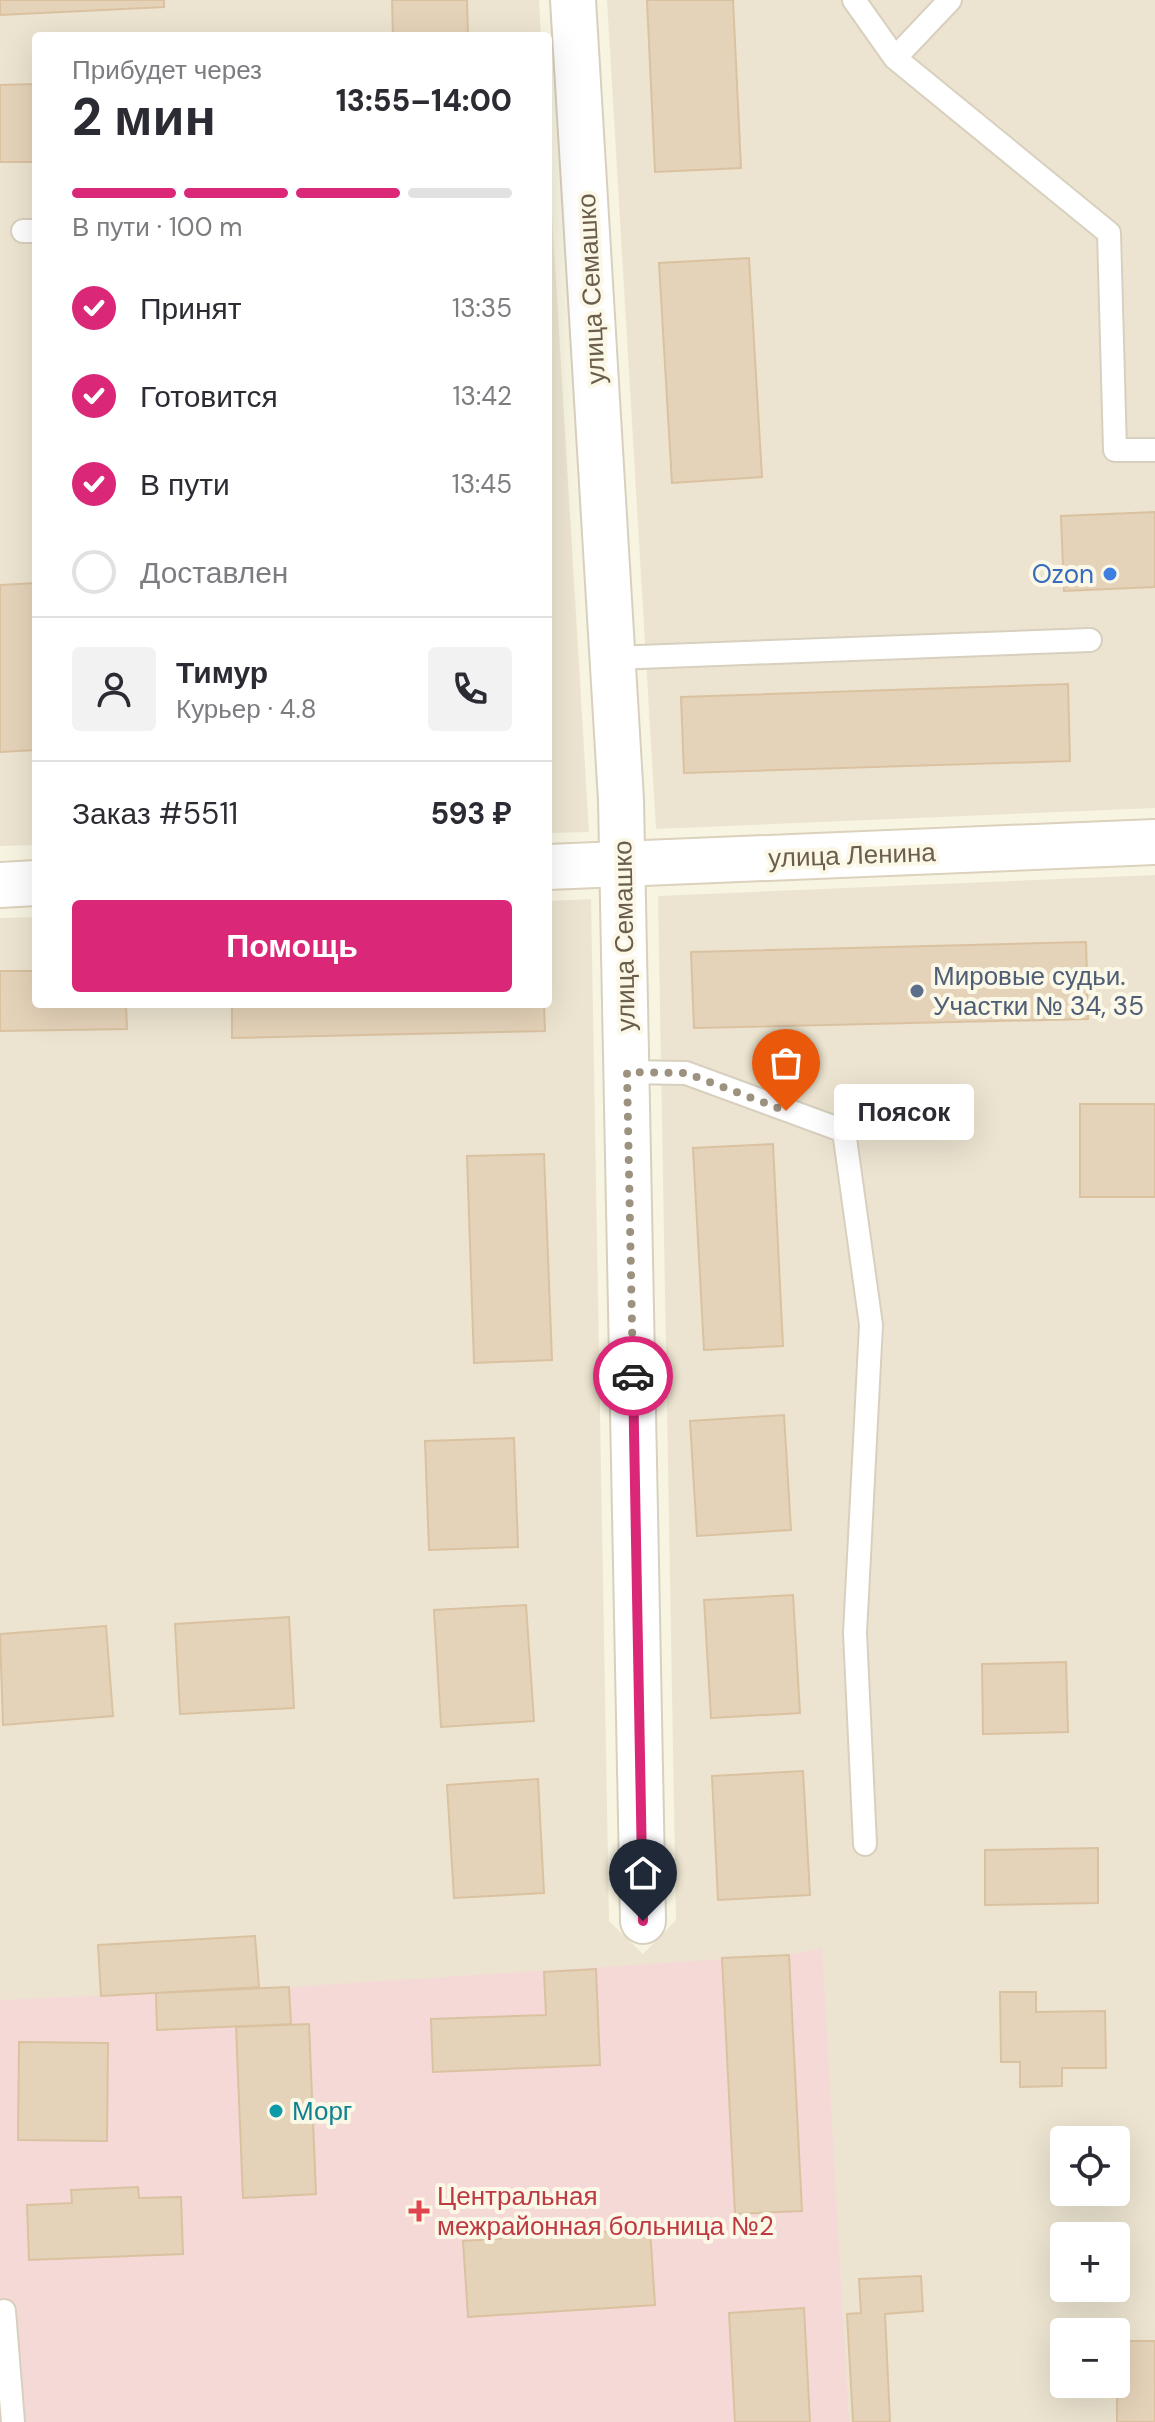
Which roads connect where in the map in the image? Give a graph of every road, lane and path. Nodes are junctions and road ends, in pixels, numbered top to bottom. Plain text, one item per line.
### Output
1 (573, 0) edge
2 (854, 0) edge
3 (950, 0) edge
4 (895, 58) junction
5 (1155, 450) edge
6 (1090, 640) dead end
7 (613, 658) junction
8 (1155, 842) edge
9 (624, 865) junction
10 (552, 867) edge
11 (32, 883) edge
12 (0, 885) edge
13 (627, 1072) junction
14 (865, 1844) dead end
15 (643, 1921) dead end
16 (0, 2312) edge
17 (13, 2422) edge

1 - 7 street, улица Семашко
2 - 4 lane
3 - 4 lane
4 - 5 lane
6 - 7 lane
7 - 9 street, улица Семашко
8 - 9 street, улица Ленина
9 - 10 street, улица Ленина
9 - 13 street, улица Семашко
11 - 12 street
13 - 14 lane
13 - 15 street, улица Семашко
16 - 17 lane

